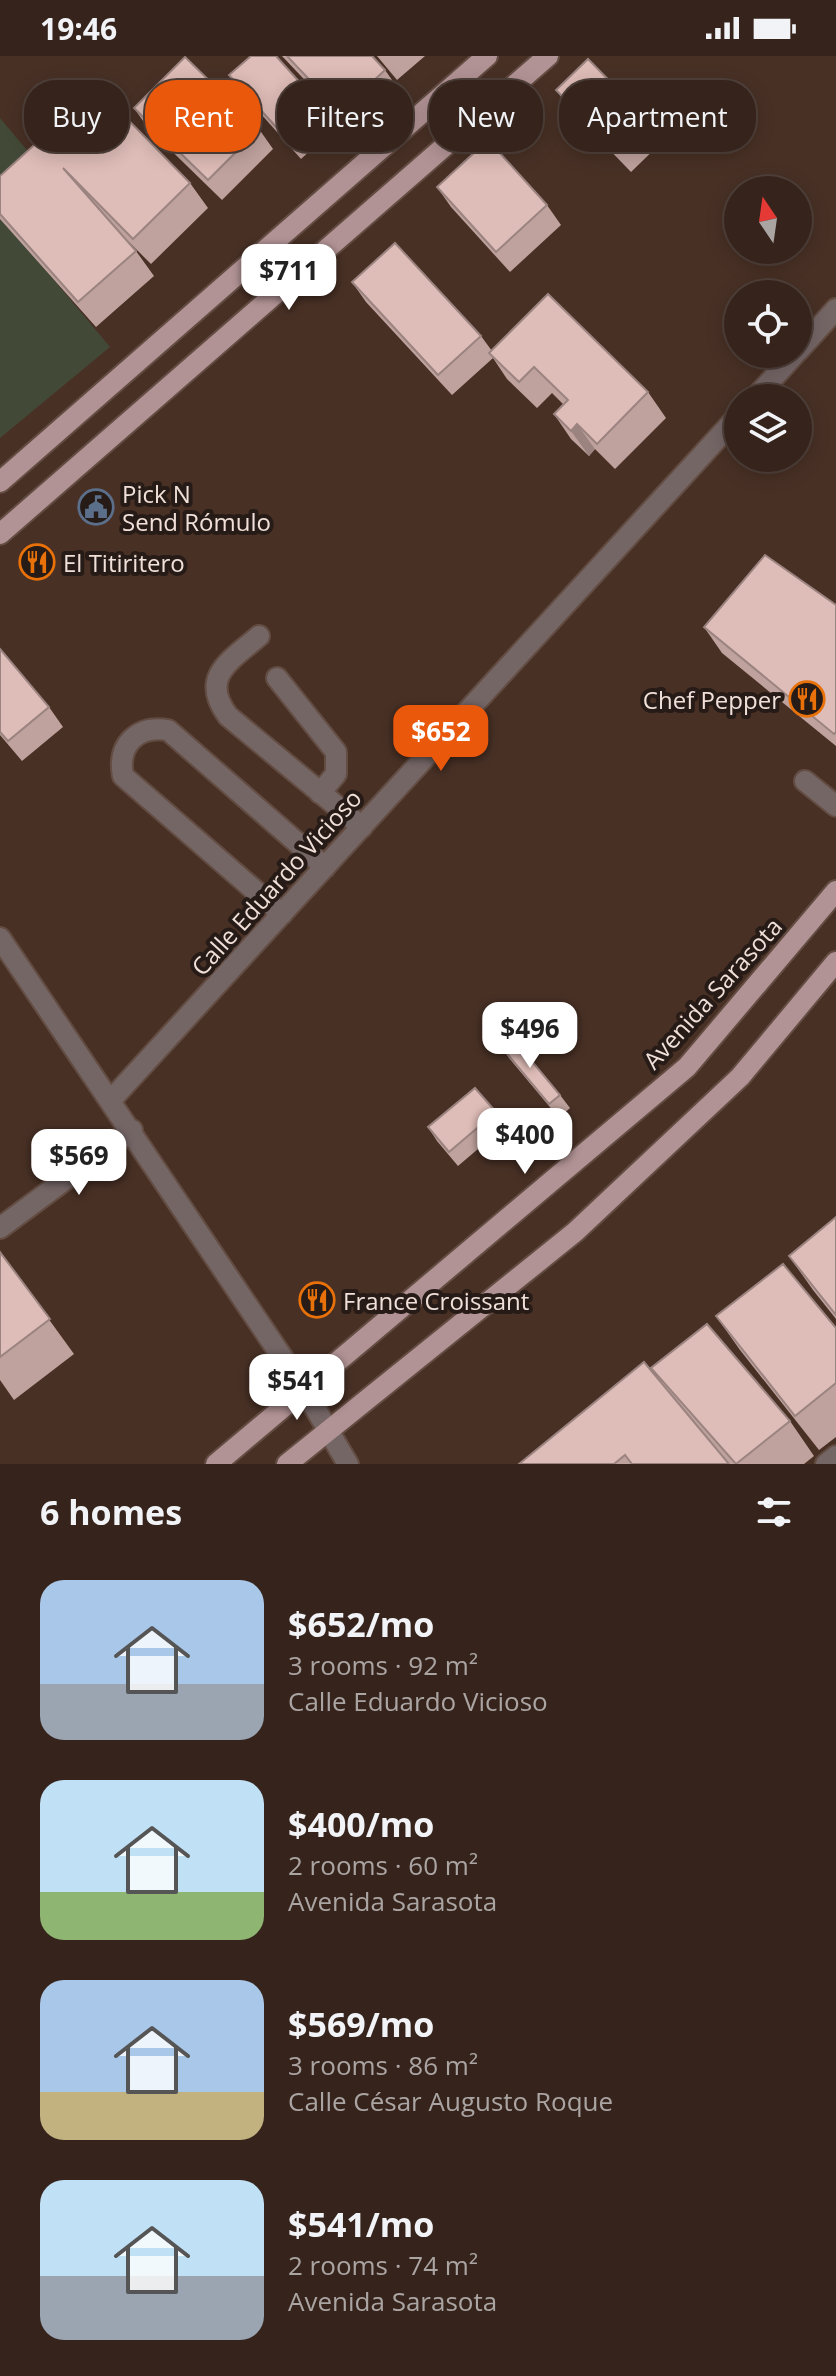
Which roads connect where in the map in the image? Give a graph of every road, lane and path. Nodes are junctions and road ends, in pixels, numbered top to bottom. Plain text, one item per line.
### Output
1 (487, 56) edge
2 (548, 56) edge
3 (836, 309) edge
4 (812, 335) edge
5 (782, 368) edge
6 (767, 384) edge
7 (724, 431) edge
8 (0, 482) edge
9 (0, 534) edge
10 (259, 636) dead end
11 (277, 678) dead end
12 (805, 781) dead end
13 (320, 793) junction
14 (836, 806) edge
15 (362, 827) junction
16 (325, 867) junction
17 (836, 891) edge
18 (282, 914) junction
19 (0, 938) edge
20 (836, 962) edge
21 (111, 1100) junction
22 (132, 1130) junction
23 (0, 1228) edge
24 (305, 1391) junction
25 (328, 1432) junction
26 (836, 1456) edge
27 (216, 1464) edge
28 (287, 1464) edge
29 (348, 1464) edge
30 (826, 1464) edge

1 - 8 main road
2 - 9 main road
3 - 4 street
5 - 6 street
7 - 15 street, Calle Eduardo Vicioso
10 - 13 street
11 - 13 street
12 - 14 street
13 - 15 street
15 - 16 street, Calle Eduardo Vicioso
16 - 18 street, Calle Eduardo Vicioso
16 - 18 street
17 - 24 main road, Avenida Sarasota
18 - 21 street, Calle Eduardo Vicioso
19 - 21 street
20 - 25 main road
21 - 22 street
22 - 23 street
22 - 24 street
24 - 25 street
24 - 27 main road, Avenida Sarasota
25 - 28 main road
25 - 29 street
26 - 30 street

